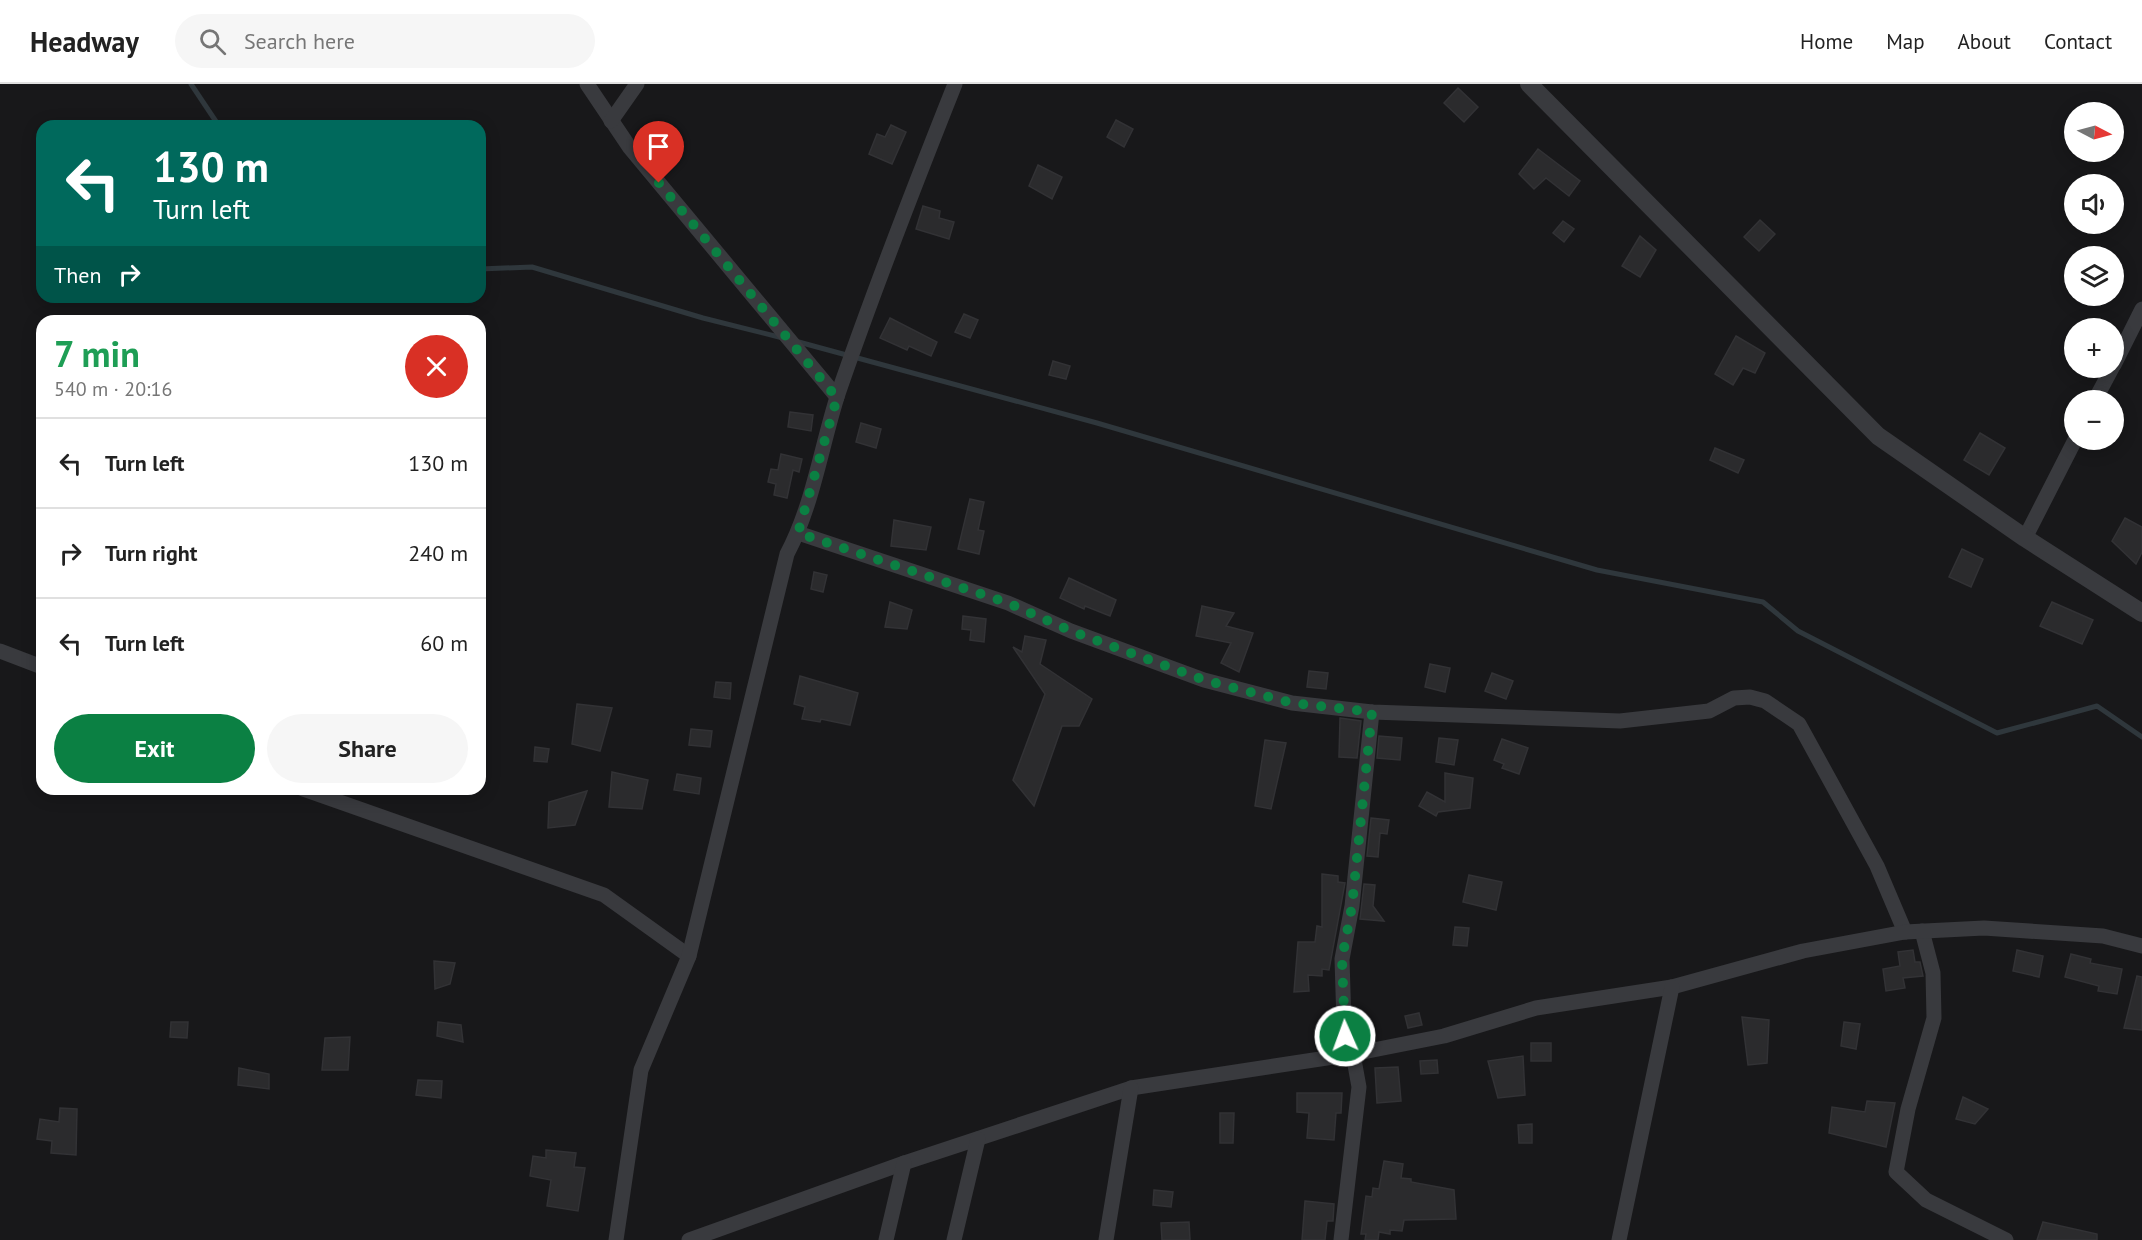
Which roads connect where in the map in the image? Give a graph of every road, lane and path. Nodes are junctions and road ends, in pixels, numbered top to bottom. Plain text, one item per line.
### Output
1 (587, 84) edge
2 (637, 84) edge
3 (955, 84) edge
4 (1529, 84) edge
5 (611, 121) junction
6 (2142, 309) edge
7 (2124, 344) edge
8 (837, 398) junction
9 (2070, 450) edge
10 (798, 533) junction
11 (2025, 538) junction
12 (2142, 613) edge
13 (0, 651) edge
14 (36, 665) edge
15 (1372, 712) junction
16 (320, 795) edge
17 (1922, 931) junction
18 (1905, 932) junction
19 (2142, 945) edge
20 (689, 956) junction
21 (1672, 987) junction
22 (1349, 1055) junction
23 (1131, 1088) junction
24 (978, 1139) junction
25 (904, 1163) junction
26 (616, 1240) edge
27 (689, 1240) edge
28 (886, 1240) edge
29 (954, 1240) edge
30 (1106, 1240) edge
31 (1341, 1240) edge
32 (1619, 1240) edge
33 (2006, 1240) edge

1 - 5 street
2 - 5 street
3 - 8 street
4 - 11 street
5 - 8 street
6 - 7 street
8 - 10 street
9 - 11 street
10 - 15 street
10 - 20 street
11 - 12 street
13 - 14 street
15 - 18 street
15 - 22 street
16 - 20 street
17 - 18 street
17 - 19 street
17 - 33 street
18 - 21 street
20 - 26 street
21 - 22 street
21 - 32 street
22 - 23 street
22 - 31 street
23 - 24 street
23 - 30 street
24 - 25 street
24 - 29 street
25 - 27 street
25 - 28 street

